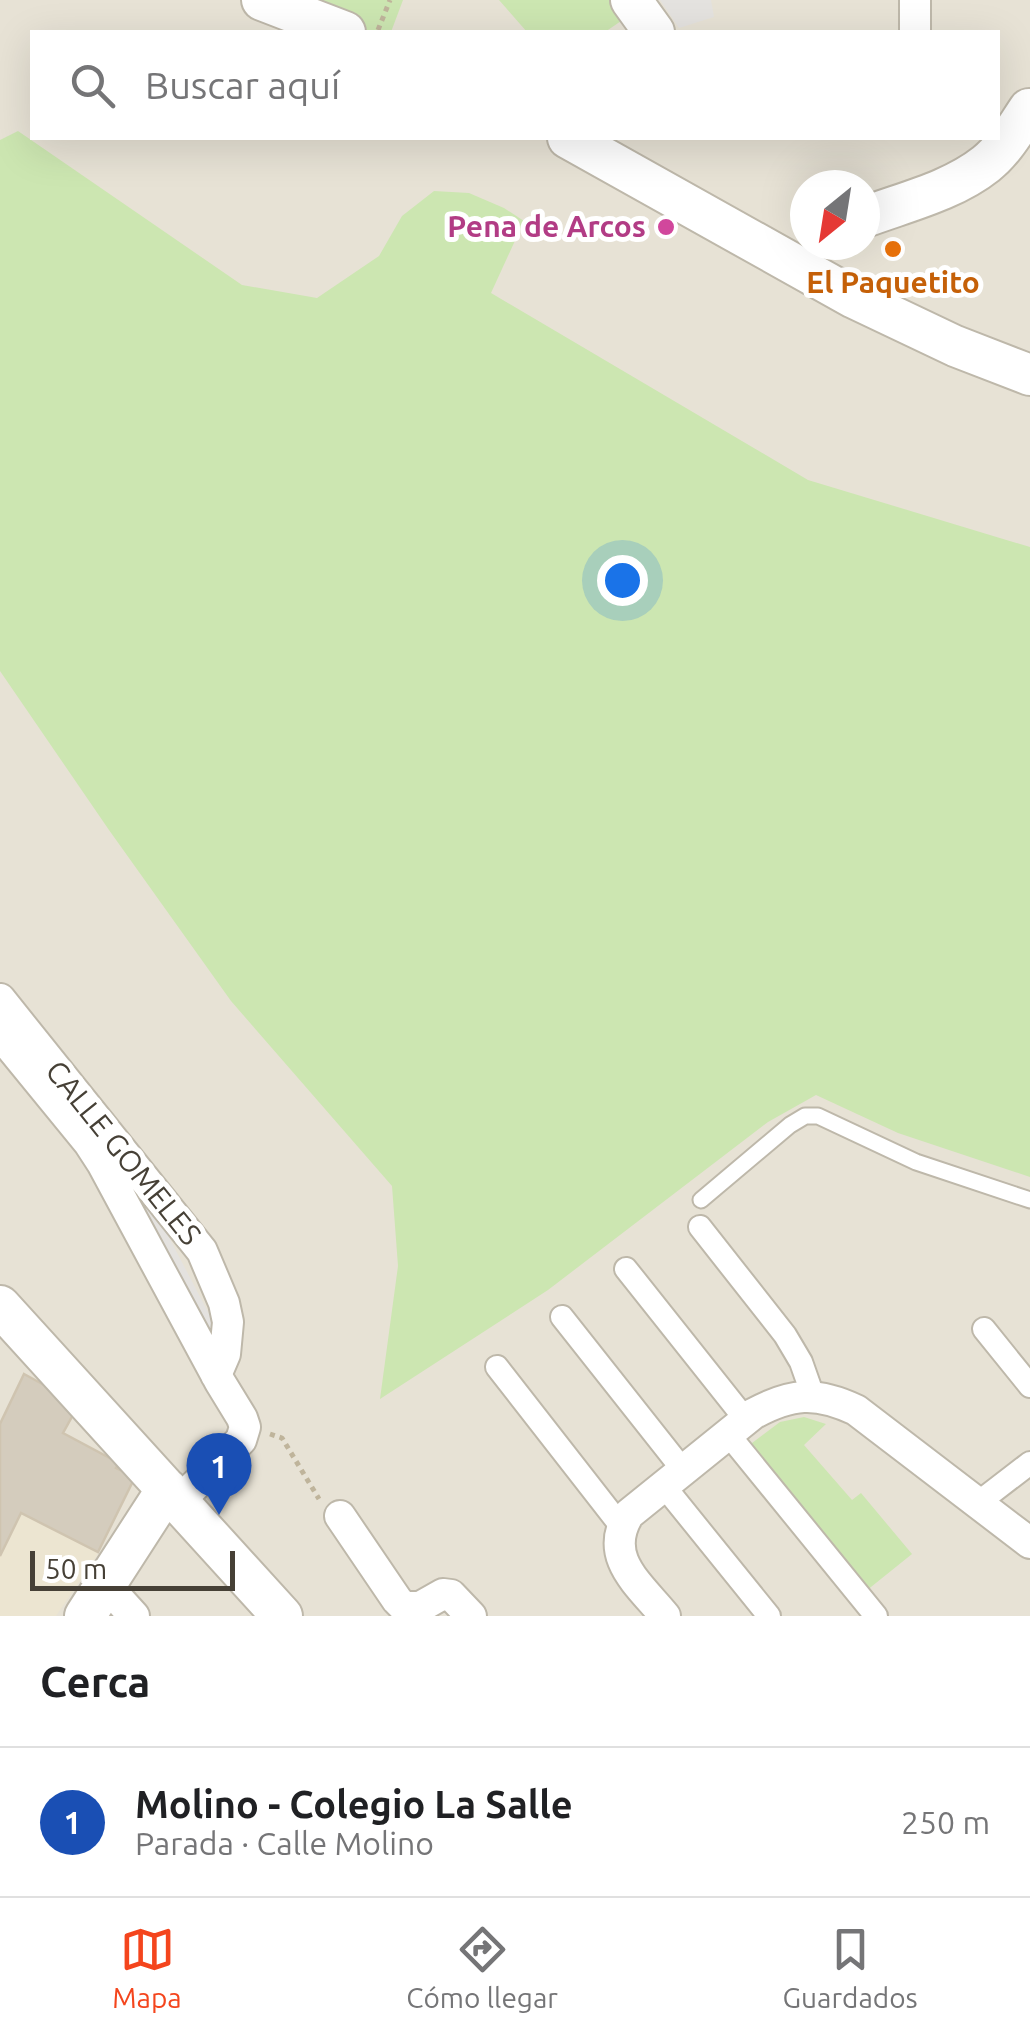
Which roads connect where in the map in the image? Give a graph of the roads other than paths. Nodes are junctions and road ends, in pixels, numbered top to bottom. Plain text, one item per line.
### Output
1 (262, 0) edge
2 (631, 0) edge
3 (916, 0) edge
4 (340, 30) edge
5 (653, 30) edge
6 (915, 30) edge
7 (1000, 108) edge
8 (1030, 109) edge
9 (572, 140) edge
10 (880, 211) edge
11 (788, 245) edge
12 (1030, 375) edge
13 (0, 1000) edge
14 (0, 1034) edge
15 (701, 1200) dead end
16 (1030, 1200) edge
17 (700, 1227) dead end
18 (626, 1269) dead end
19 (0, 1306) edge
20 (562, 1318) dead end
21 (984, 1330) dead end
22 (497, 1367) dead end
23 (216, 1375) junction
24 (1030, 1386) edge
25 (813, 1396) junction
26 (737, 1427) junction
27 (1030, 1464) edge
28 (673, 1478) junction
29 (173, 1495) junction
30 (978, 1503) junction
31 (340, 1516) road end
32 (619, 1534) junction
33 (1030, 1542) edge
34 (95, 1600) edge
35 (134, 1616) edge
36 (282, 1616) edge
37 (471, 1616) edge
38 (665, 1616) edge
39 (769, 1616) edge
40 (876, 1616) edge

1 - 4 street
2 - 5 street
3 - 6 street
7 - 8 street
8 - 10 street
9 - 11 street
11 - 12 street
13 - 23 street, CALLE GOMELES
14 - 23 street, CALLE GOMELES
15 - 16 lane
17 - 25 street
18 - 26 street
19 - 29 street
20 - 28 street
21 - 24 street
22 - 32 street
23 - 29 street, CALLE GOMELES
25 - 26 street
25 - 30 street
26 - 28 street
26 - 40 street
27 - 30 street
28 - 32 street
28 - 39 street
29 - 34 street
29 - 36 street
30 - 33 street
31 - 37 street
32 - 38 street
34 - 35 street

